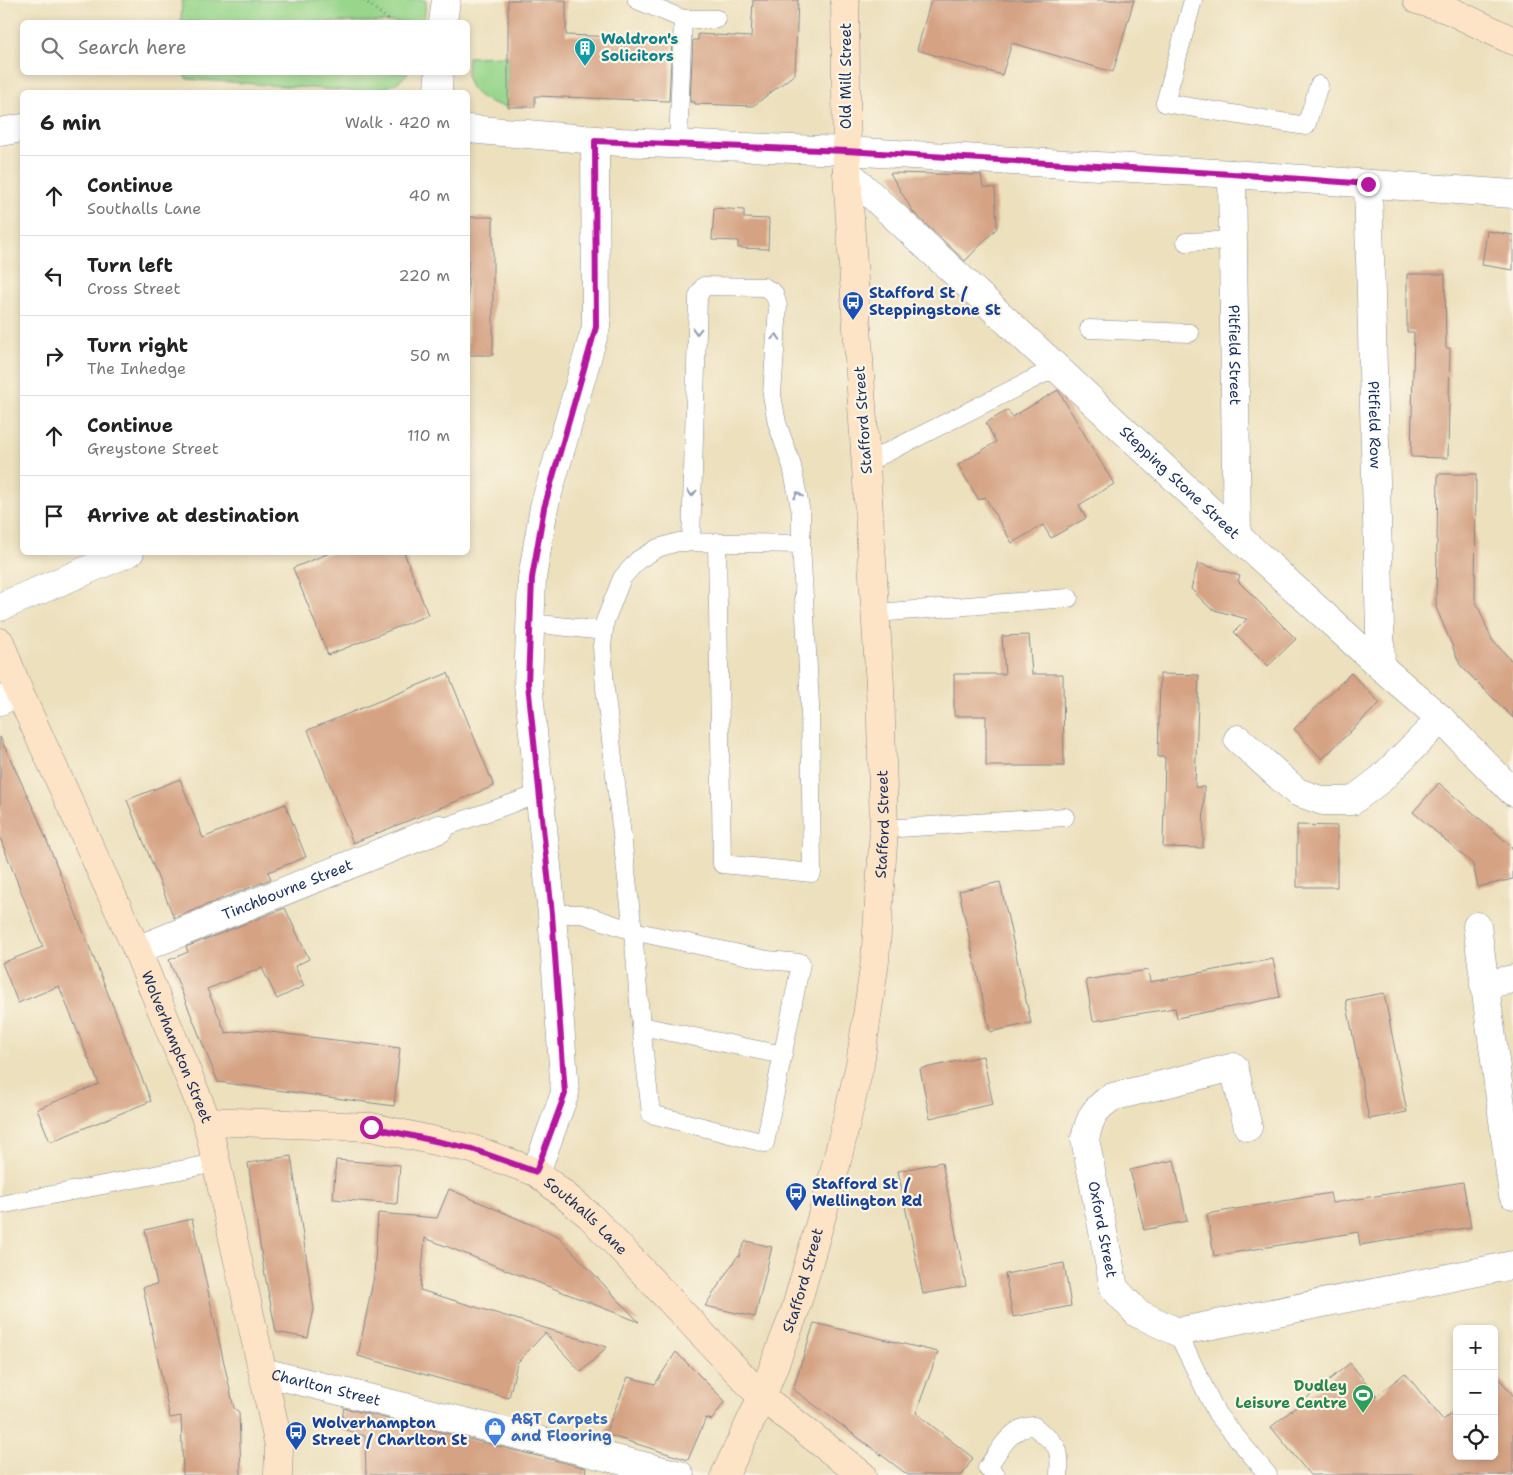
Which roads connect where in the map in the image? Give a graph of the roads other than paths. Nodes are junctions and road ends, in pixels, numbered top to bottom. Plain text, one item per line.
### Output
1 (446, 0) edge
2 (637, 0) edge
3 (845, 0) edge
4 (1193, 0) edge
5 (1417, 0) edge
6 (1449, 10) junction
7 (683, 19) junction
8 (443, 20) edge
9 (717, 20) dead end
10 (1513, 27) edge
11 (1513, 41) edge
12 (439, 75) edge
13 (1319, 85) dead end
14 (438, 90) edge
15 (20, 128) edge
16 (470, 129) edge
17 (0, 132) edge
18 (595, 141) junction
19 (678, 144) junction
20 (847, 162) junction
21 (1232, 174) junction
22 (1368, 184) junction
23 (1513, 194) edge
24 (1234, 240) junction
25 (1186, 242) dead end
26 (1089, 329) dead end
27 (1190, 333) dead end
28 (1057, 367) junction
29 (866, 462) junction
30 (1238, 536) junction
31 (691, 542) junction
32 (717, 542) junction
33 (801, 544) junction
34 (123, 555) edge
35 (1069, 598) dead end
36 (0, 607) edge
37 (876, 612) junction
38 (531, 623) junction
39 (604, 631) junction
40 (0, 642) edge
41 (1381, 667) junction
42 (9, 696) edge
43 (1441, 719) junction
44 (1238, 739) dead end
45 (1513, 792) edge
46 (539, 794) junction
47 (1065, 817) dead end
48 (439, 829) joint
49 (884, 829) junction
50 (552, 914) junction
51 (1476, 926) dead end
52 (633, 931) junction
53 (137, 950) junction
54 (1513, 979) edge
55 (1484, 985) junction
56 (640, 1026) junction
57 (783, 1055) junction
58 (207, 1121) junction
59 (1248, 1127) dead end
60 (216, 1163) junction
61 (536, 1172) junction
62 (1513, 1195) edge
63 (0, 1205) edge
64 (1513, 1265) edge
65 (1177, 1332) junction
66 (264, 1372) junction
67 (762, 1397) junction
68 (278, 1475) edge
69 (680, 1475) edge
70 (725, 1475) edge
71 (862, 1475) edge
72 (996, 1475) edge
73 (1059, 1475) edge
74 (1268, 1475) edge

1 - 8 street
2 - 7 lane
3 - 20 main road, Old Mill Street
4 - 13 lane
5 - 6 main road
6 - 10 main road
6 - 11 main road
7 - 9 lane
7 - 19 lane
12 - 14 street
15 - 17 street
16 - 18 street
18 - 19 street
18 - 38 street
19 - 20 street
20 - 21 street
20 - 28 street, Stepping Stone Street
20 - 29 main road, Stafford Street
21 - 22 street
21 - 24 street, Pitfield Street
22 - 23 street
22 - 41 street, Pitfield Row
24 - 25 lane
24 - 30 street, Pitfield Street
26 - 27 lane
28 - 29 lane
28 - 30 street, Stepping Stone Street
29 - 37 main road, Stafford Street
30 - 41 street, Stepping Stone Street
31 - 32 lane
33 -> 31 lane
31 - 39 lane
32 - 33 lane
32 - 33 lane
34 - 36 street
35 - 37 lane
37 - 49 main road, Stafford Street
38 - 39 lane
38 - 46 street
39 - 52 lane
40 - 42 main road, Wolverhampton Street
41 - 43 street, Stepping Stone Street
42 - 53 main road, Wolverhampton Street
43 - 44 street
43 - 45 street, Stepping Stone Street
46 - 48 lane
46 - 50 street
47 - 49 lane
48 - 53 street, Tinchbourne Street
49 - 67 main road, Stafford Street
50 - 52 lane
50 - 61 street
51 - 55 street
52 - 56 lane
52 - 57 lane
53 - 58 main road, Wolverhampton Street
54 - 55 street
55 - 62 street
56 - 57 lane
56 - 57 lane
58 - 60 main road, Wolverhampton Street
58 - 61 main road, Southalls Lane
59 - 65 street, Oxford Street
60 - 63 lane
60 - 66 main road, Wolverhampton Street
61 - 67 main road, Southalls Lane
64 - 65 street
65 - 74 lane
66 - 68 main road, Wolverhampton Street
66 - 69 street, Charlton Street
67 - 70 main road, Stafford Street
67 - 71 main road, Southalls Lane
72 - 73 lane

